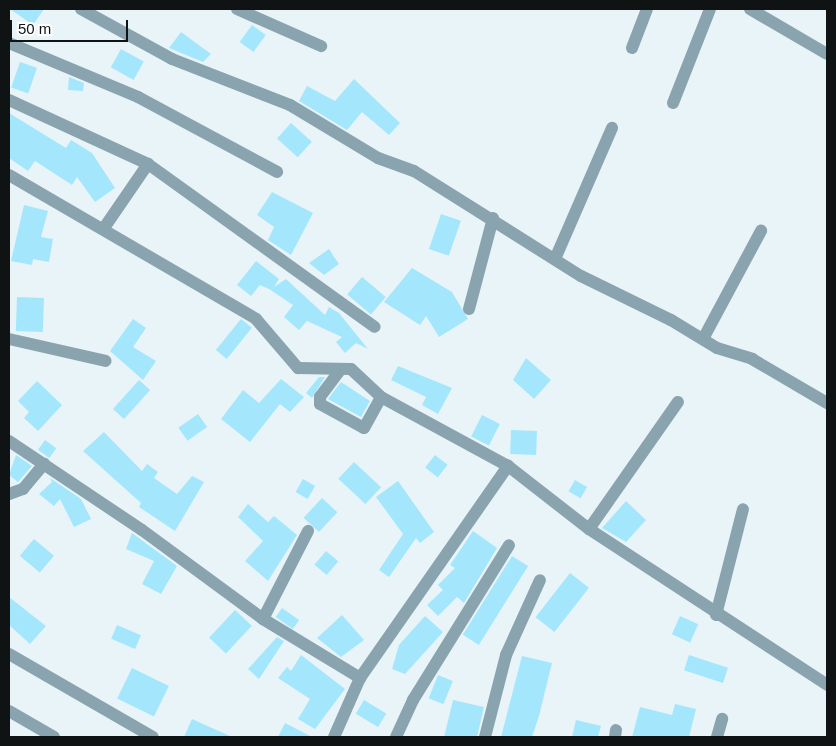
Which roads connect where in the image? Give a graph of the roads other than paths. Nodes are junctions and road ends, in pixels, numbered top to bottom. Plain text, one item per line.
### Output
1 (81, 9) edge
2 (237, 9) edge
3 (647, 9) edge
4 (710, 9) edge
5 (750, 9) edge
6 (776, 9) edge
7 (95, 13) edge
8 (774, 23) junction
9 (9, 43) edge
10 (321, 46) dead end
11 (632, 48) dead end
12 (827, 54) edge
13 (9, 100) edge
14 (673, 103) dead end
15 (612, 128) dead end
16 (148, 164) junction
17 (277, 172) dead end
18 (9, 175) edge
19 (493, 218) junction
20 (104, 228) junction
21 (761, 231) dead end
22 (555, 259) junction
23 (469, 308) dead end
24 (375, 327) dead end
25 (9, 339) edge
26 (703, 339) junction
27 (106, 361) dead end
28 (341, 368) junction
29 (381, 397) junction
30 (678, 402) dead end
31 (827, 403) edge
32 (9, 441) edge
33 (44, 464) junction
34 (508, 466) junction
35 (9, 494) edge
36 (743, 509) dead end
37 (589, 529) junction
38 (308, 531) dead end
39 (509, 545) dead end
40 (540, 580) dead end
41 (716, 614) junction
42 (263, 619) junction
43 (9, 654) edge
44 (360, 678) junction
45 (827, 685) edge
46 (9, 711) edge
47 (722, 719) dead end
48 (54, 737) edge
49 (153, 737) edge
50 (334, 737) edge
51 (396, 737) edge
52 (485, 737) edge
53 (717, 737) edge

1 - 7 street
2 - 10 street
3 - 11 street
4 - 14 street
5 - 8 street
6 - 8 street
7 - 19 street
8 - 12 street
9 - 17 street
13 - 16 street
15 - 22 street
16 - 20 street
16 - 24 street
18 - 20 street
19 - 22 street
19 - 23 street
20 - 28 street
21 - 26 street
22 - 26 street
25 - 27 street
26 - 31 street
28 - 29 street
28 - 29 street
29 - 34 street
30 - 37 street
32 - 33 street
33 - 35 street
33 - 42 street
34 - 37 street
34 - 44 street
36 - 41 street
37 - 41 street
38 - 42 street
39 - 51 street
40 - 52 street
41 - 45 street
42 - 44 street
43 - 49 street
44 - 50 street
46 - 48 street
47 - 53 street

